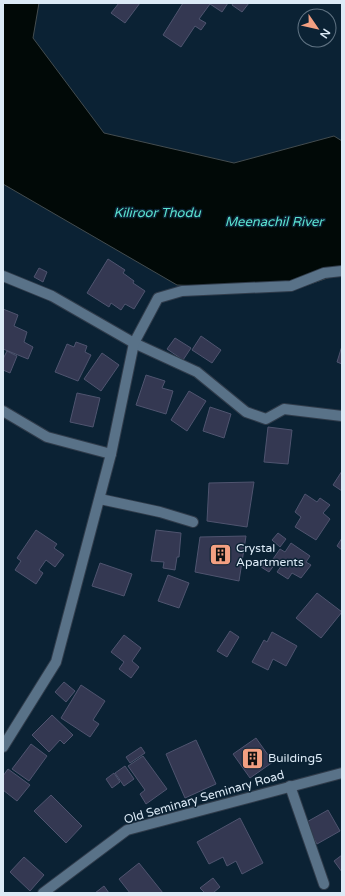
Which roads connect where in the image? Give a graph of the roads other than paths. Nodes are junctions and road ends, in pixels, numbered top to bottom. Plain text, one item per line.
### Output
1 (342, 271) edge
2 (3, 276) edge
3 (134, 343) junction
4 (3, 411) edge
5 (342, 416) edge
6 (111, 454) junction
7 (100, 499) junction
8 (193, 522) dead end
9 (3, 746) edge
10 (342, 772) edge
11 (290, 786) junction
12 (324, 884) dead end
13 (43, 893) edge

1 - 3 street
2 - 3 street
3 - 5 street
3 - 6 street
4 - 6 street
6 - 7 street
7 - 8 street
7 - 9 street
10 - 11 street, Old Seminary Seminary Road
11 - 12 street
11 - 13 street, Old Seminary Seminary Road

